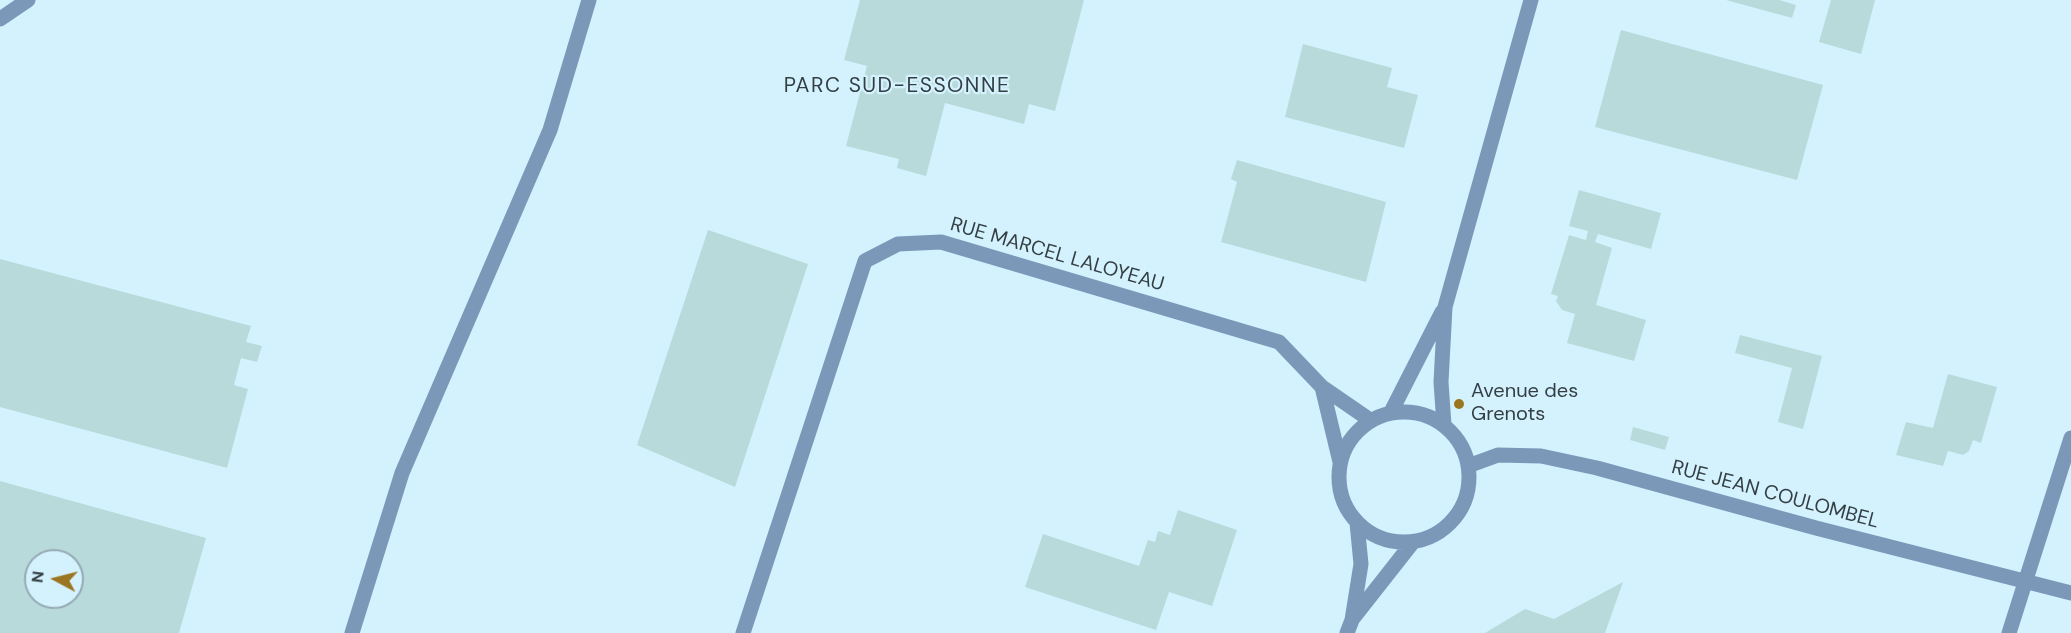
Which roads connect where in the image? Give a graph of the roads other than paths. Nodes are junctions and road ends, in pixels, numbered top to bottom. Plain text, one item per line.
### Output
1 (28, 0) edge
2 (589, 0) edge
3 (1531, 0) edge
4 (0, 19) edge
5 (1445, 307) junction
6 (1322, 387) junction
7 (1391, 412) junction
8 (1370, 420) junction
9 (1444, 425) junction
10 (2071, 438) edge
11 (1340, 462) junction
12 (1468, 466) junction
13 (1357, 523) junction
14 (1413, 542) junction
15 (2026, 582) junction
16 (2071, 593) edge
17 (1350, 626) edge
18 (352, 633) edge
19 (743, 633) edge
20 (2009, 633) edge

1 - 4 street
2 - 18 street
3 - 5 street
5 - 7 street
5 - 9 street
6 - 8 street, RUE MARCEL LALOYEAU
6 - 11 street
6 - 19 street, RUE MARCEL LALOYEAU
7 - 8 street
7 - 9 street
8 - 11 street
9 - 12 street
10 - 15 street
11 - 13 street
12 - 14 street
12 - 15 street, RUE JEAN COULOMBEL
13 - 14 street
13 - 17 street
14 - 17 street
15 - 16 street, RUE JEAN COULOMBEL
15 - 20 street

